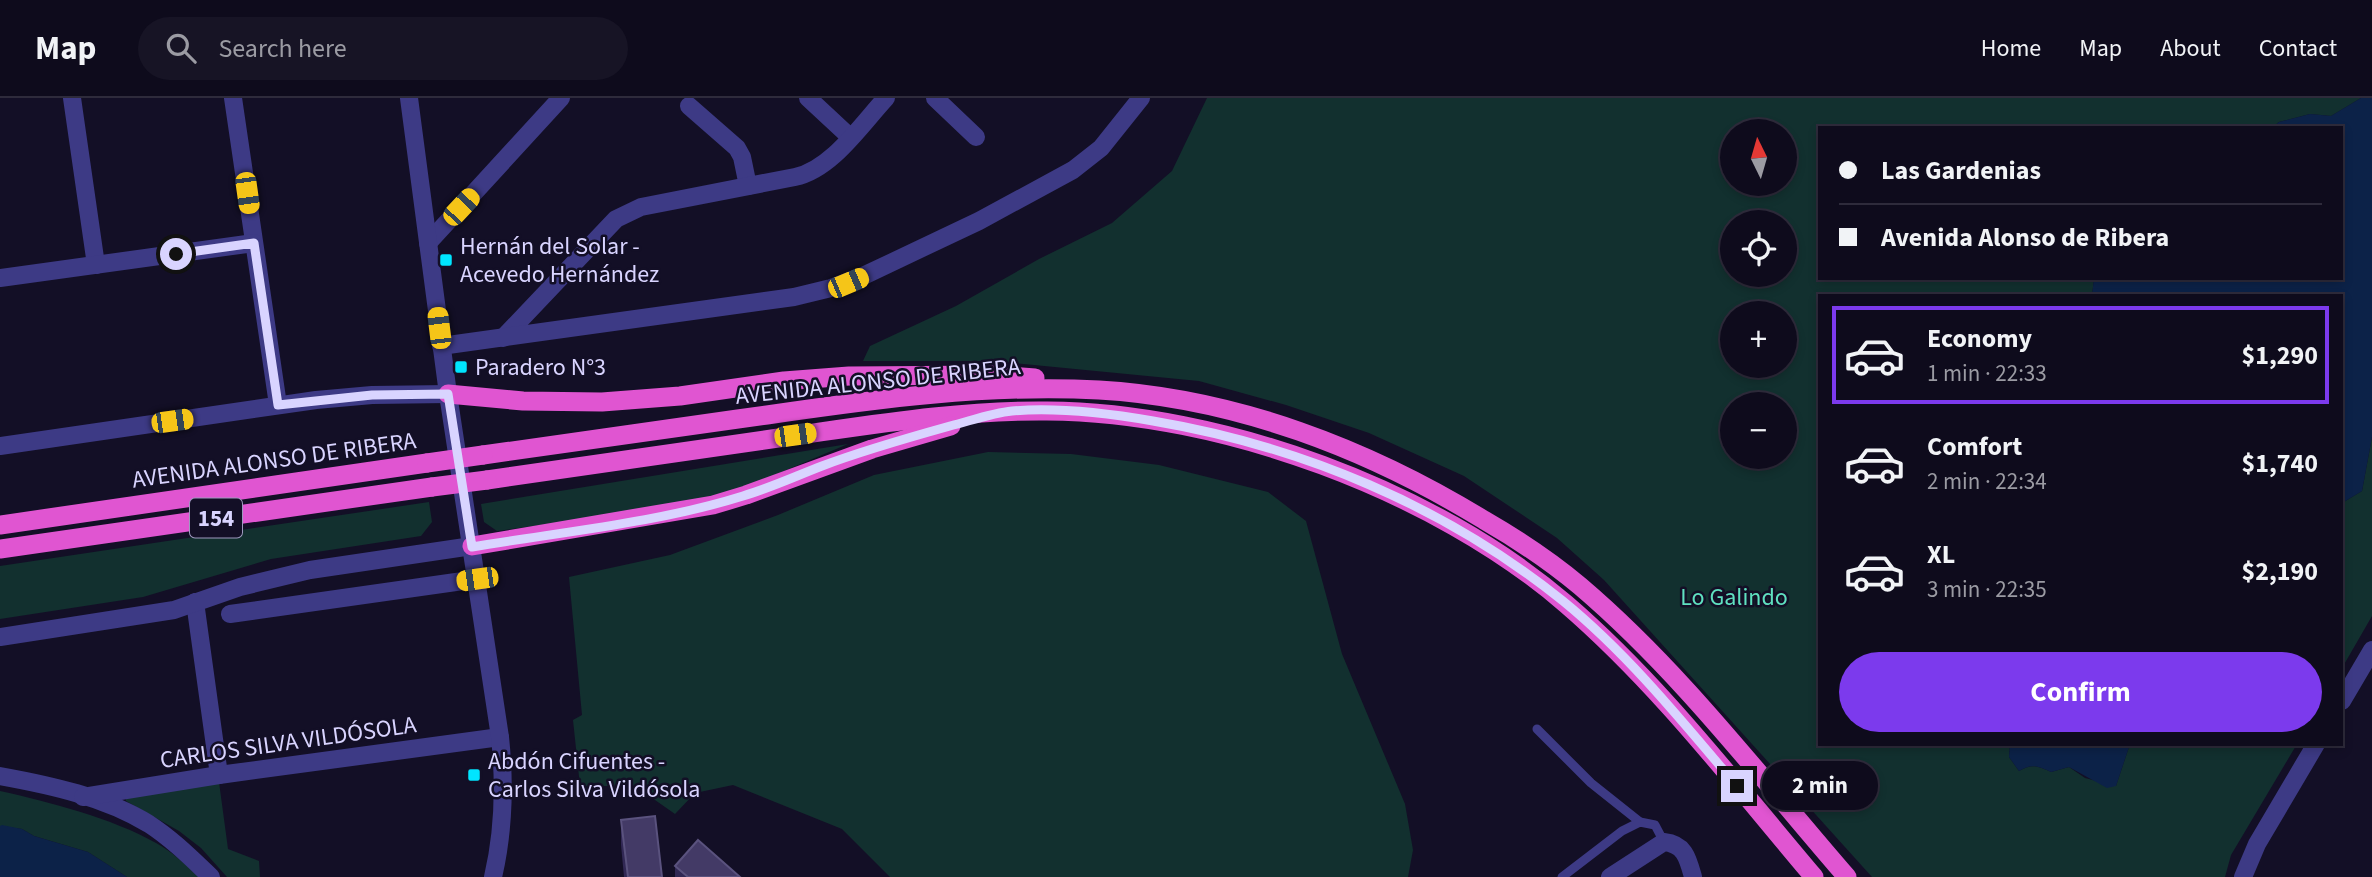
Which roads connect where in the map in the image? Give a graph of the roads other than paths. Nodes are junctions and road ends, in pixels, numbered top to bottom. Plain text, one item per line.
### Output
1 (72, 98) edge
2 (233, 98) edge
3 (409, 98) edge
4 (561, 98) edge
5 (808, 98) edge
6 (886, 98) edge
7 (935, 98) edge
8 (1141, 98) edge
9 (689, 106) dead end
10 (850, 137) junction
11 (976, 137) dead end
12 (748, 186) junction
13 (254, 243) junction
14 (428, 243) junction
15 (96, 265) junction
16 (0, 278) edge
17 (503, 338) junction
18 (441, 346) junction
19 (1102, 390) junction
20 (448, 394) junction
21 (278, 405) junction
22 (1010, 411) junction
23 (0, 446) edge
24 (0, 525) edge
25 (472, 547) junction
26 (0, 549) edge
27 (477, 579) junction
28 (195, 602) junction
29 (230, 614) dead end
30 (0, 637) edge
31 (2371, 655) edge
32 (2343, 699) edge
33 (1537, 729) dead end
34 (500, 737) junction
35 (2315, 746) edge
36 (219, 775) junction
37 (0, 776) edge
38 (83, 797) junction
39 (1640, 822) junction
40 (1664, 842) junction
41 (211, 877) edge
42 (494, 877) edge
43 (1562, 877) edge
44 (1610, 877) edge
45 (1693, 877) edge
46 (1814, 877) edge
47 (1847, 877) edge
48 (2243, 877) edge

1 - 15 street
2 - 13 street
3 - 14 street
4 - 14 street
5 - 10 street
6 - 10 street
7 - 11 street
8 - 17 street
9 - 12 street
10 - 12 street
12 - 17 street
13 - 15 street
13 - 21 street
14 - 18 street
15 - 16 street
17 - 18 street
18 - 20 street
19 - 20 highway
19 - 24 highway, AVENIDA ALONSO DE RIBERA / 154, bridge
19 - 47 highway, AVENIDA ALONSO DE RIBERA / 154
20 - 21 street
20 - 25 street
21 - 23 street
22 - 25 highway
22 - 26 highway, AVENIDA ALONSO DE RIBERA / 154, bridge
22 - 46 highway, AVENIDA ALONSO DE RIBERA / 154
25 - 27 street
25 - 28 street
27 - 29 street
27 - 34 street
28 - 30 street
28 - 36 street
31 - 32 street
33 - 39 lane
34 - 36 street, CARLOS SILVA VILDÓSOLA
34 - 42 street
35 - 48 street
36 - 38 street, CARLOS SILVA VILDÓSOLA
37 - 38 street
38 - 41 street
39 - 40 lane
39 - 43 lane
40 - 44 street
40 - 45 street

